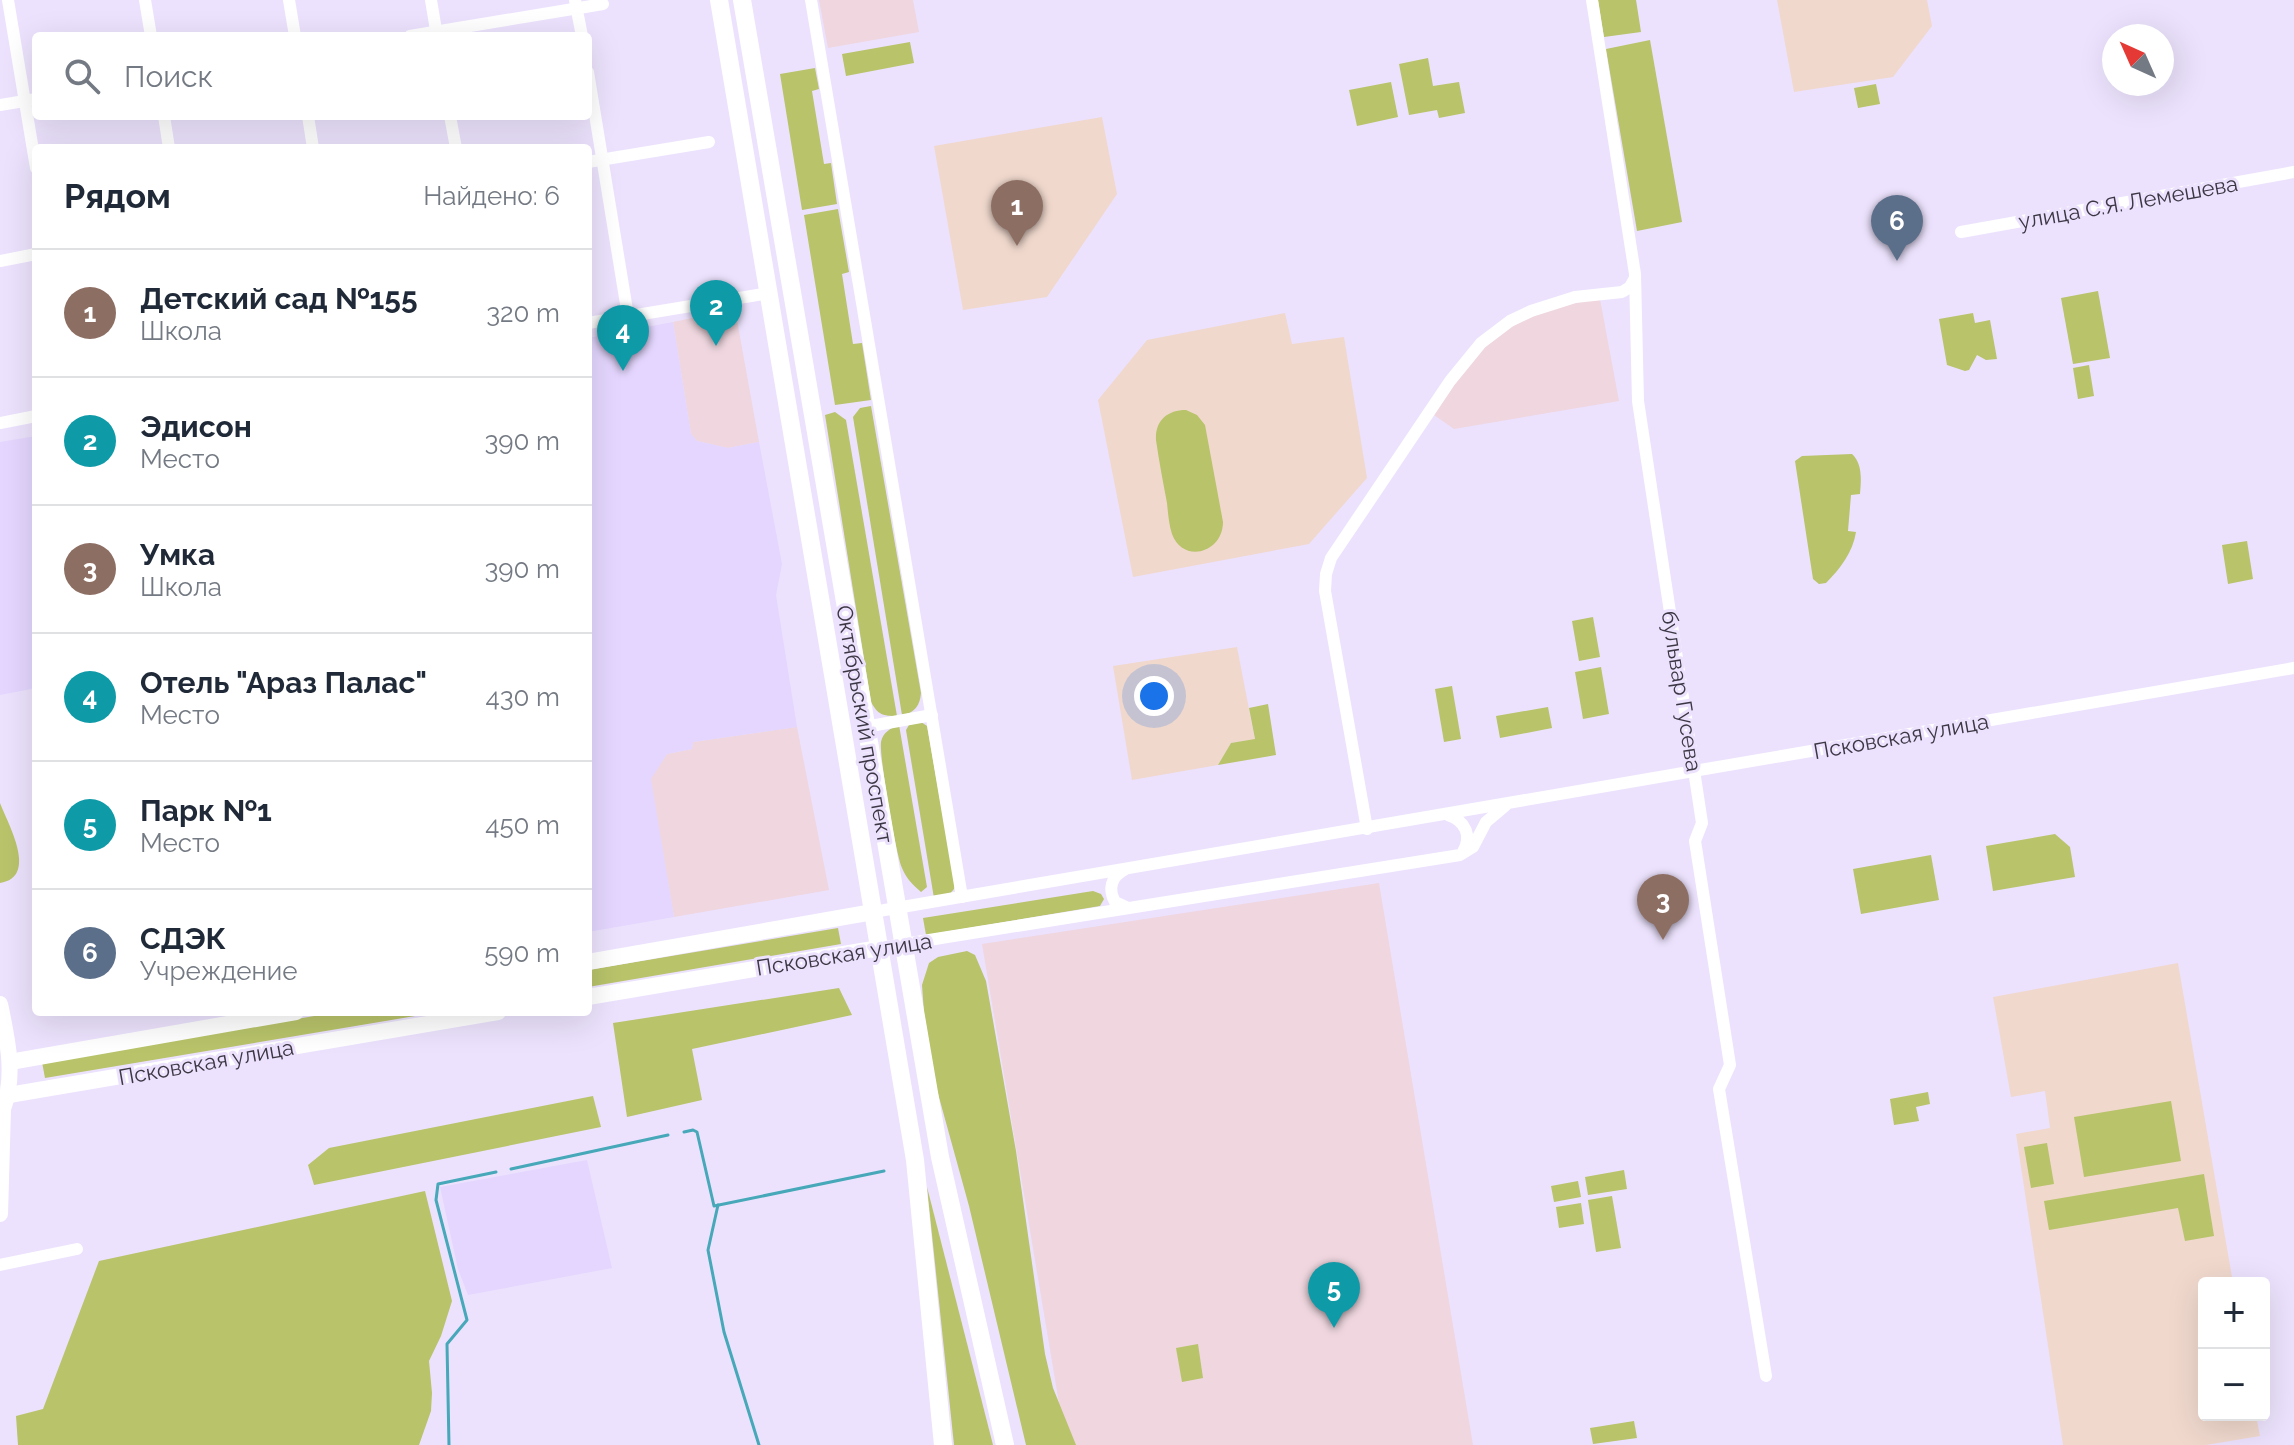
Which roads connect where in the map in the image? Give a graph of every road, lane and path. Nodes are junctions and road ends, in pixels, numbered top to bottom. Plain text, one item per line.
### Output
1 (8, 0) edge
2 (145, 0) edge
3 (289, 0) edge
4 (431, 0) edge
5 (719, 0) edge
6 (742, 0) edge
7 (811, 0) edge
8 (1592, 0) edge
9 (576, 4) edge
10 (603, 4) dead end
11 (150, 32) edge
12 (294, 32) edge
13 (436, 32) edge
14 (445, 32) edge
15 (581, 32) edge
16 (592, 94) edge
17 (30, 100) edge
18 (0, 105) edge
19 (165, 120) edge
20 (309, 120) edge
21 (451, 120) edge
22 (709, 142) dead end
23 (34, 144) edge
24 (168, 144) edge
25 (312, 144) edge
26 (455, 144) edge
27 (604, 159) junction
28 (592, 161) edge
29 (2294, 172) edge
30 (1961, 232) dead end
31 (32, 255) edge
32 (0, 261) edge
33 (1635, 274) junction
34 (769, 293) junction
35 (628, 316) junction
36 (592, 322) edge
37 (32, 417) edge
38 (0, 423) edge
39 (2294, 668) edge
40 (932, 715) junction
41 (865, 727) junction
42 (1695, 772) junction
43 (1509, 804) junction
44 (1448, 815) junction
45 (1367, 829) junction
46 (1460, 855) junction
47 (1125, 870) junction
48 (1088, 876) junction
49 (962, 897) junction
50 (1128, 908) junction
51 (896, 909) junction
52 (873, 912) junction
53 (1100, 913) junction
54 (903, 944) junction
55 (879, 948) junction
56 (592, 961) edge
57 (592, 996) edge
58 (0, 1004) edge
59 (273, 1016) edge
60 (474, 1016) edge
61 (10, 1062) junction
62 (9, 1095) junction
63 (0, 1214) edge
64 (77, 1249) dead end
65 (0, 1265) edge
66 (1766, 1376) dead end
67 (943, 1445) edge
68 (1005, 1445) edge

1 - 17 street
2 - 11 street
3 - 12 street
4 - 13 street
5 - 34 main road, Октябрьский проспект
6 - 41 main road, Октябрьский проспект
7 - 40 street
8 - 33 street, бульвар Гусева
9 - 10 street
9 - 14 street
9 - 15 street
16 - 27 street
17 - 18 street
17 - 23 street
19 - 24 street
20 - 25 street
21 - 26 street
22 - 27 street
27 - 28 street
27 - 35 street
29 - 30 street, улица С.Я. Лемешева
31 - 32 street
33 - 42 street, бульвар Гусева
33 - 45 street
34 - 35 street
34 - 52 main road, Октябрьский проспект
35 - 36 street
37 - 38 street
39 - 42 street, Псковская улица
40 - 41 street
40 - 49 street
41 - 51 main road, Октябрьский проспект
42 - 43 street, Псковская улица
42 - 66 street, бульвар Гусева
43 - 44 street, Псковская улица
43 - 46 street
44 - 45 street, Псковская улица
44 - 46 street
45 - 47 street, Псковская улица
46 - 50 street, Псковская улица
47 - 48 street, Псковская улица
47 - 50 street
48 - 49 street, Псковская улица
48 - 53 street
49 - 51 street, Псковская улица
50 - 53 street, Псковская улица
51 - 52 street, Псковская улица
51 - 54 main road, Октябрьский проспект
52 - 55 main road, Октябрьский проспект
52 - 56 main road, Псковская улица
53 - 54 street, Псковская улица
54 - 55 street, Псковская улица
54 - 68 main road, Октябрьский проспект
55 - 57 main road, Псковская улица
55 - 67 main road, Октябрьский проспект
58 - 61 main road
59 - 61 main road, Псковская улица
60 - 62 main road, Псковская улица
61 - 62 main road
62 - 63 main road
64 - 65 street

